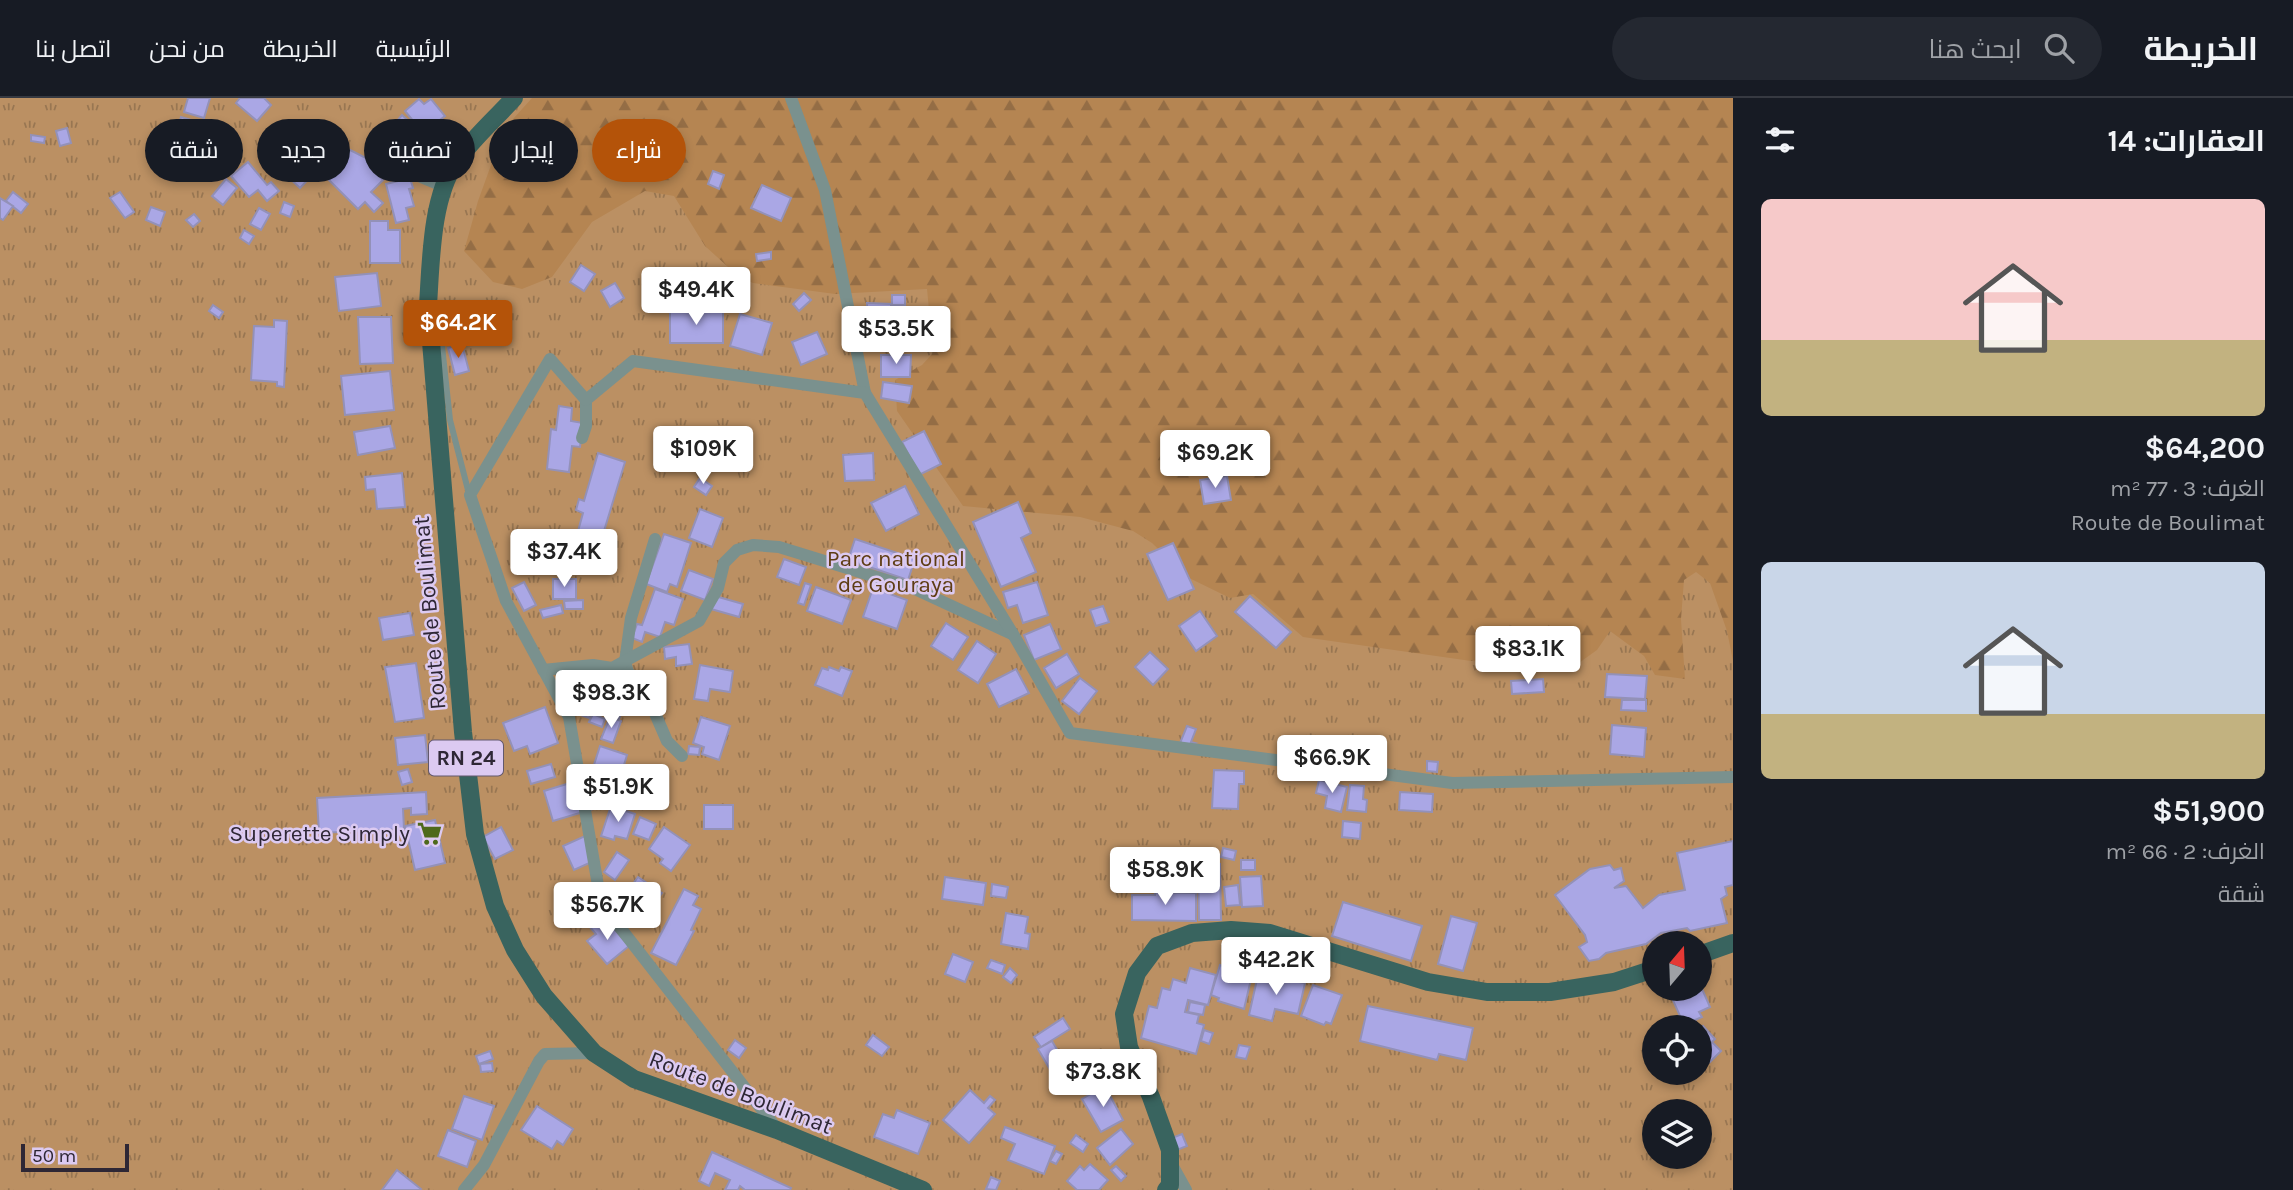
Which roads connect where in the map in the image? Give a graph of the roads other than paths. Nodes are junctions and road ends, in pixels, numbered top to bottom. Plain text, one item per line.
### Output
1 (514, 98) edge
2 (791, 98) edge
3 (433, 182) edge
4 (445, 187) junction
5 (428, 304) junction
6 (865, 393) junction
7 (586, 400) junction
8 (582, 438) dead end
9 (470, 495) junction
10 (654, 539) dead end
11 (1013, 634) junction
12 (625, 662) junction
13 (543, 670) junction
14 (682, 756) dead end
15 (1733, 777) edge
16 (1733, 943) edge
17 (1712, 950) edge
18 (1642, 974) edge
19 (594, 1054) junction
20 (777, 1130) junction
21 (1170, 1160) junction
22 (464, 1190) edge
23 (923, 1190) edge
24 (1166, 1190) edge
25 (1186, 1190) edge

1 - 4 main road, Route de Boulimat / RN 24
2 - 6 street
3 - 4 street
4 - 5 main road, Route de Boulimat / RN 24
5 - 9 lane
5 - 19 main road, Route de Boulimat / RN 24
6 - 7 street
6 - 11 street
7 - 8 street
7 - 9 street
9 - 13 street
10 - 12 street
11 - 12 street
11 - 15 street
12 - 13 street
12 - 14 street
13 - 20 street
16 - 17 main road
18 - 21 main road
19 - 20 main road, Route de Boulimat / RN 24
19 - 22 street
20 - 23 main road, Route de Boulimat / RN 24
21 - 24 main road
21 - 25 street

